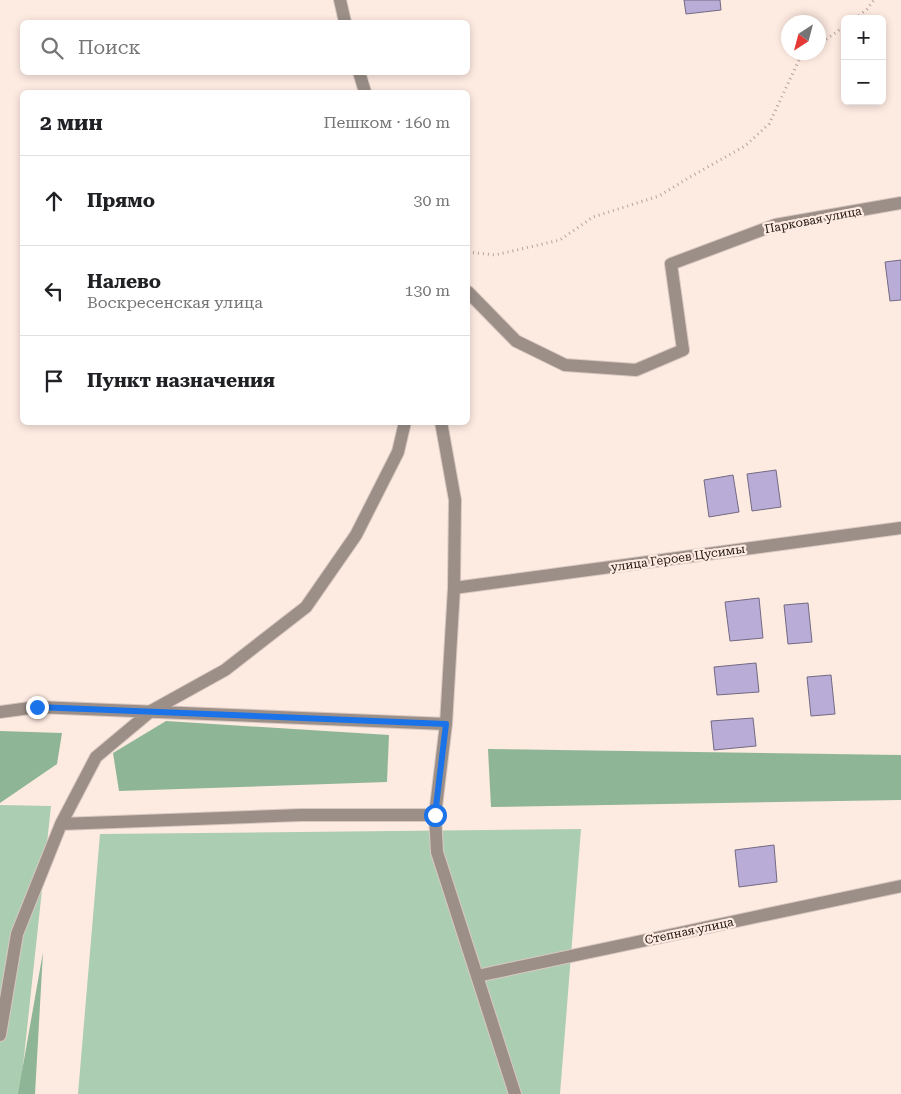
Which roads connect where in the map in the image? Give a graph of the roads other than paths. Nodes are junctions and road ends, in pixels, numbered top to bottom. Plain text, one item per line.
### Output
1 (340, 0) edge
2 (345, 20) edge
3 (360, 75) edge
4 (364, 90) edge
5 (901, 203) edge
6 (470, 294) edge
7 (404, 425) edge
8 (442, 425) edge
9 (901, 528) edge
10 (454, 588) junction
11 (151, 711) junction
12 (0, 712) edge
13 (446, 724) junction
14 (435, 815) junction
15 (61, 824) junction
16 (901, 886) edge
17 (477, 976) junction
18 (0, 1035) edge
19 (514, 1094) edge

1 - 2 street
3 - 4 street
5 - 6 street, Парковая улица
7 - 11 street
8 - 10 street
9 - 10 street, улица Героев Цусимы
10 - 13 street
11 - 12 street
11 - 13 street
11 - 15 street
13 - 14 street
14 - 15 street
14 - 17 street
15 - 18 street
16 - 17 street, Степная улица
17 - 19 street

